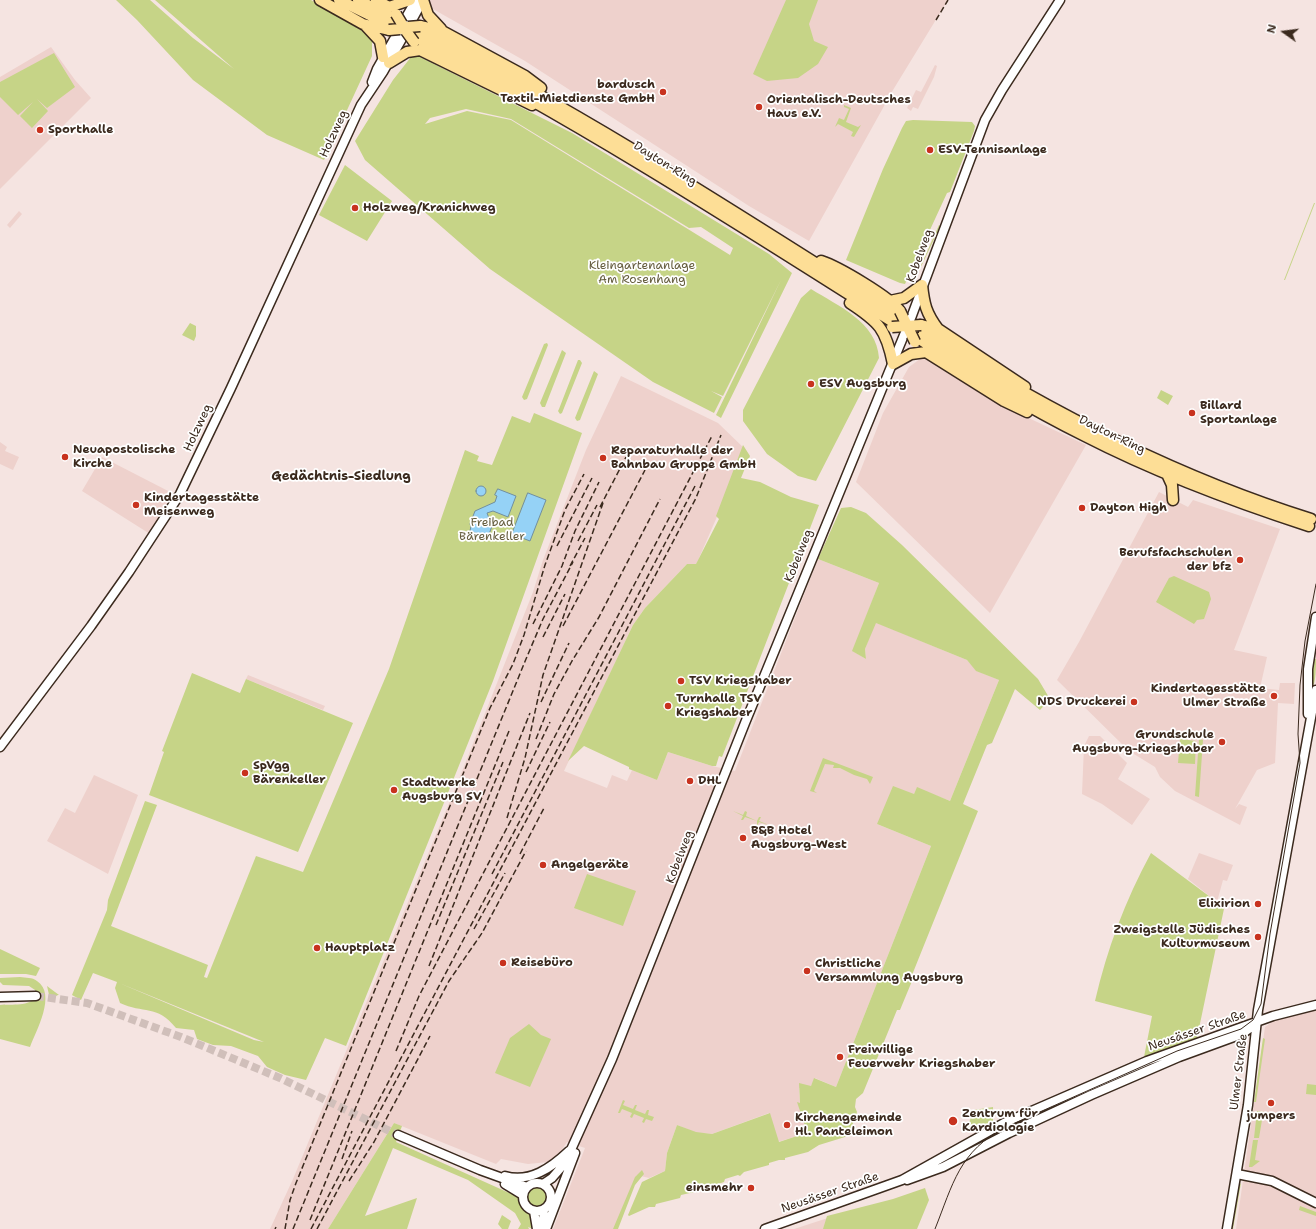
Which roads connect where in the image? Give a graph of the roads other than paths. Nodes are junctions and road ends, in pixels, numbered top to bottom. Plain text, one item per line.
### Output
1 (320, 0) edge
2 (339, 0) edge
3 (358, 0) edge
4 (376, 0) edge
5 (410, 0) edge
6 (416, 0) edge
7 (423, 0) edge
8 (1060, 0) edge
9 (363, 24) junction
10 (404, 28) junction
11 (442, 30) junction
12 (386, 60) junction
13 (556, 108) junction
14 (800, 258) junction
15 (922, 285) junction
16 (890, 301) junction
17 (897, 320) junction
18 (878, 325) junction
19 (907, 326) junction
20 (938, 329) junction
21 (920, 335) junction
22 (926, 352) junction
23 (893, 364) junction
24 (1067, 422) junction
25 (1167, 474) junction
26 (1190, 484) junction
27 (1316, 618) edge
28 (1316, 690) edge
29 (1308, 729) junction
30 (0, 747) edge
31 (36, 996) tunnel mouth
32 (0, 997) edge
33 (1316, 1005) edge
34 (1258, 1022) junction
35 (398, 1135) tunnel mouth
36 (574, 1150) junction
37 (480, 1170) junction
38 (1237, 1174) junction
39 (902, 1180) junction
40 (543, 1184) junction
41 (525, 1191) junction
42 (550, 1191) junction
43 (1316, 1203) edge
44 (544, 1210) junction
45 (534, 1211) junction
46 (536, 1229) edge
47 (542, 1229) edge
48 (546, 1229) edge
49 (765, 1229) edge
50 (1227, 1229) edge

1 - 9 highway
2 - 10 highway, Dayton-Ring
3 - 10 highway, Dayton-Ring
4 - 10 highway
5 - 10 highway
6 - 10 main road, Holzweg
7 - 10 main road, Holzweg
7 - 11 highway
8 - 15 main road, Kobelweg
9 - 10 highway
9 - 12 highway
10 - 11 highway
10 - 12 main road, Holzweg
10 - 12 highway
10 - 13 highway, Dayton-Ring
10 - 13 highway
11 - 13 highway
12 - 30 main road, Holzweg
13 - 14 highway, Dayton-Ring
14 - 16 highway
14 - 17 highway, Dayton-Ring
14 - 18 highway
15 - 16 highway
15 - 19 main road, Kobelweg
15 - 20 highway
16 - 17 highway
17 - 18 highway
17 - 19 highway, bridge
17 - 19 highway, bridge
18 - 23 highway
19 - 21 highway, bridge
19 - 21 highway, bridge
19 - 23 main road, Kobelweg
20 - 21 highway
20 - 24 highway
21 - 22 highway
21 - 24 highway, Dayton-Ring
22 - 23 highway
22 - 24 highway
23 - 36 main road, Kobelweg
24 - 25 highway, Dayton-Ring
24 - 26 highway, Dayton-Ring
25 - 26 highway, Dayton-Ring
25 - 26 highway
27 - 29 main road, Ulmer Straße
28 - 29 main road, Ulmer Straße
29 - 34 main road, Ulmer Straße
31 - 32 main road
33 - 34 main road
34 - 38 main road, Ulmer Straße
34 - 39 main road, Neusässer Straße
34 - 39 main road, Neusässer Straße
35 - 37 main road
36 - 37 main road
36 - 40 main road, Kobelweg
36 - 42 main road, Kobelweg
36 - 48 main road
37 - 41 main road
38 - 43 main road
38 - 50 main road, Ulmer Straße
39 - 49 main road, Neusässer Straße
40 - 41 main road
40 - 42 main road
41 - 45 main road
42 - 44 main road
44 - 45 main road
44 - 47 main road
45 - 46 main road

